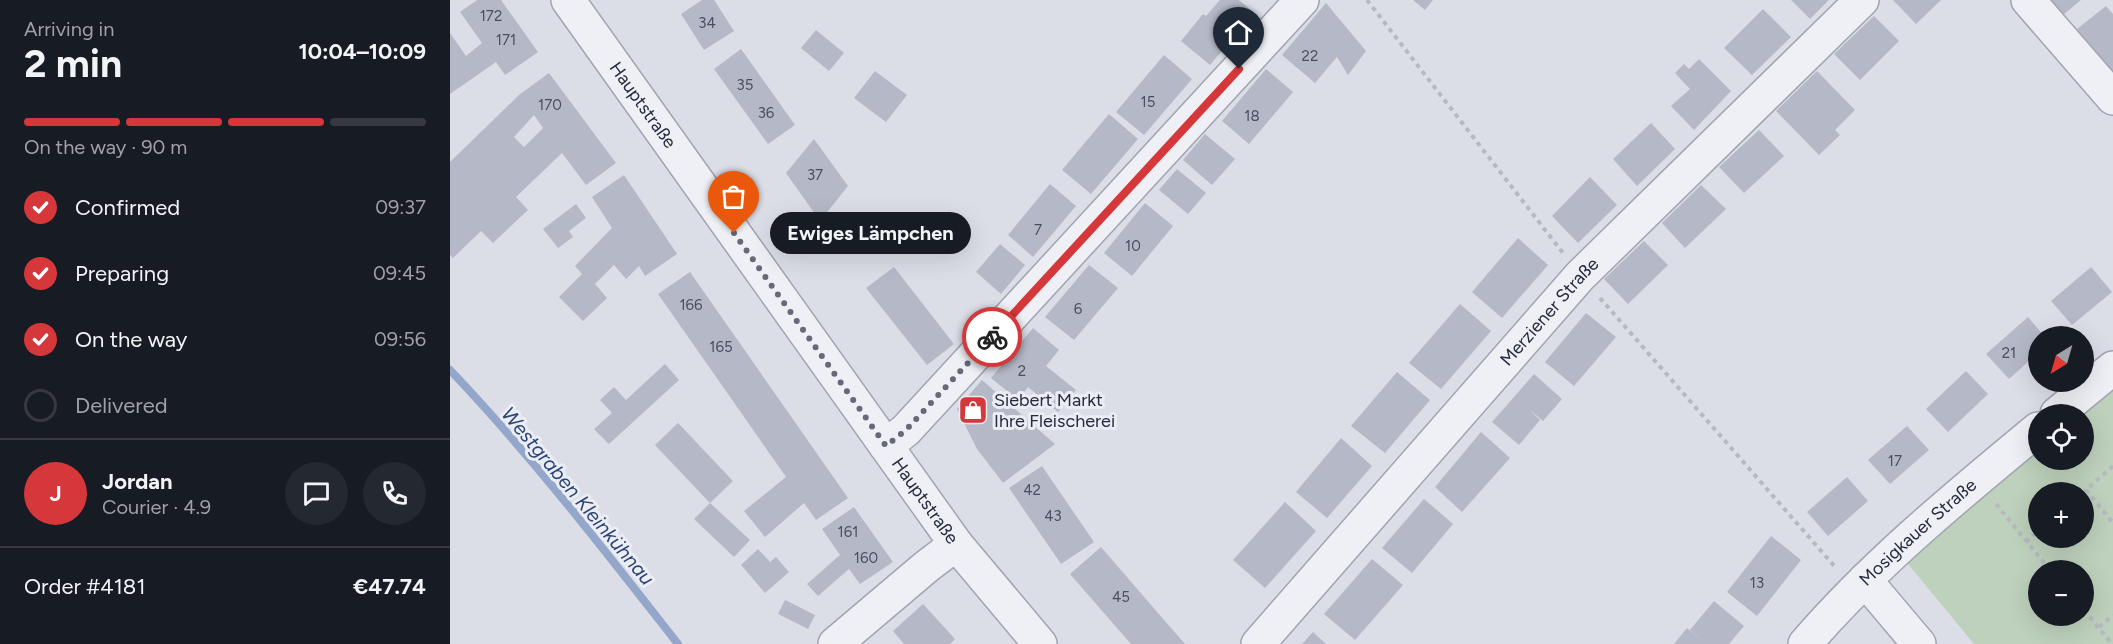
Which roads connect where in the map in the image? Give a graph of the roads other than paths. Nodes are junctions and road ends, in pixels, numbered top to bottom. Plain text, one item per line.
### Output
1 (568, 0) edge
2 (1302, 0) edge
3 (1863, 0) edge
4 (2028, 0) edge
5 (2113, 98) edge
6 (2113, 368) edge
7 (2069, 404) edge
8 (2028, 437) edge
9 (886, 446) junction
10 (956, 544) junction
11 (1860, 585) junction
12 (835, 644) edge
13 (1040, 644) edge
14 (1258, 644) edge
15 (1805, 644) edge
16 (1919, 644) edge

1 - 9 street, Hauptstraße
2 - 9 street
3 - 14 street, Merziener Straße
4 - 5 street
6 - 7 street
8 - 11 street, Mosigkauer Straße
9 - 10 street, Hauptstraße
10 - 12 street
10 - 13 street, Hauptstraße
11 - 15 street, Mosigkauer Straße
11 - 16 street

